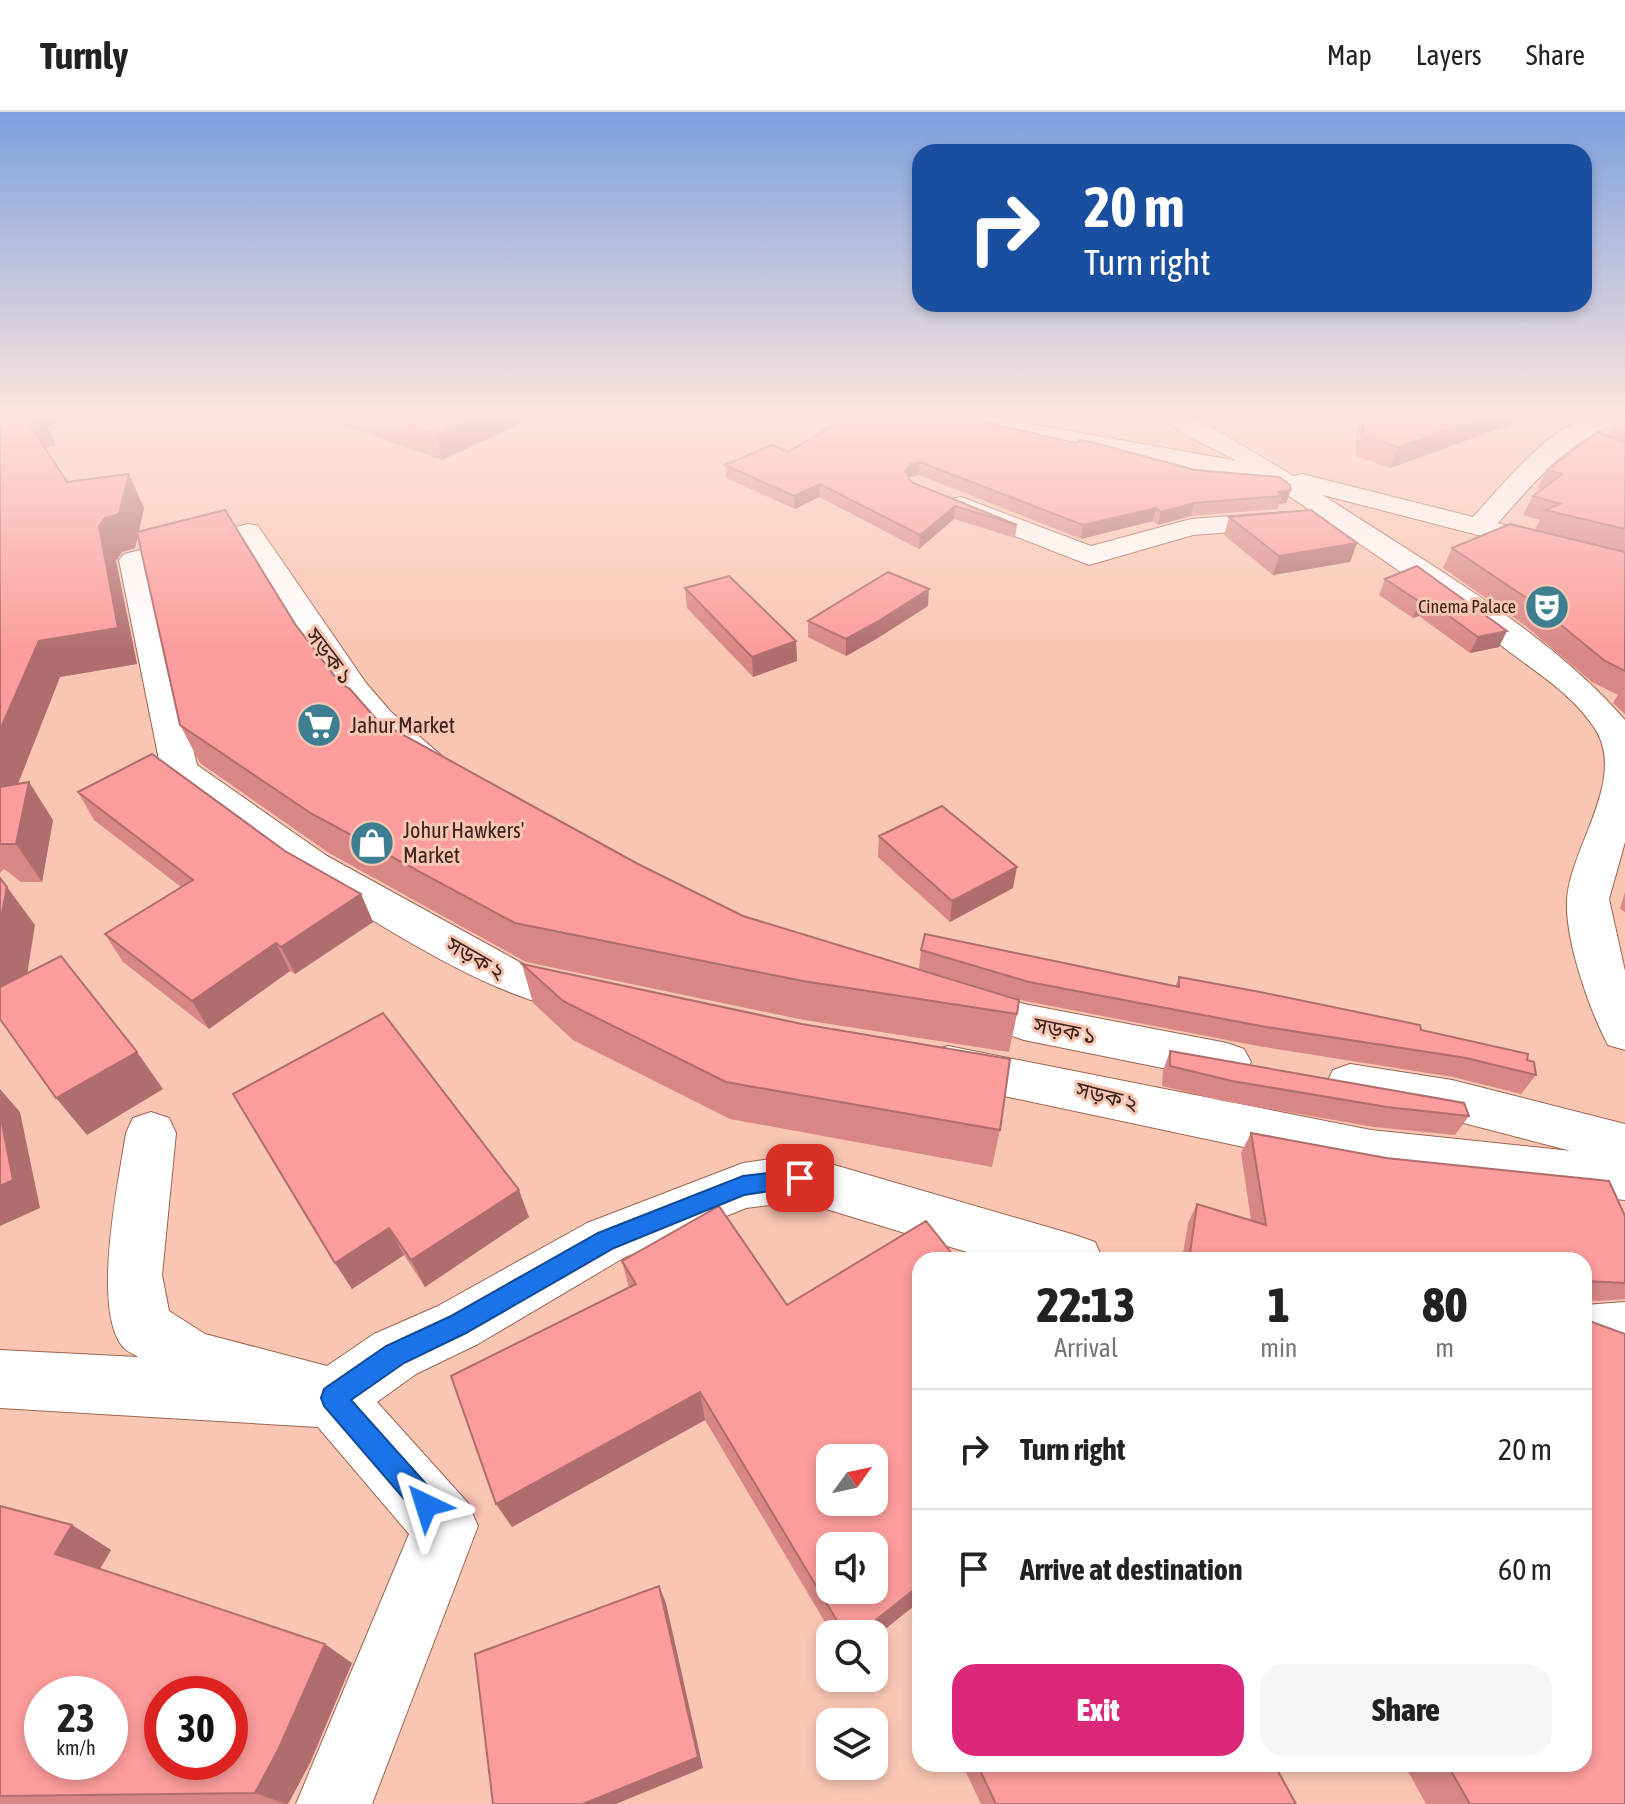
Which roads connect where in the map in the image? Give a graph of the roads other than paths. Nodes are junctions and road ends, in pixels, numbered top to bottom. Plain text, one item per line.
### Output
1 (939, 494) edge
2 (1301, 494) edge
3 (1351, 494) edge
4 (1510, 494) edge
5 (1333, 515) junction
6 (1481, 525) junction
7 (207, 543) joint
8 (1625, 564) edge
9 (1585, 697) junction
10 (1625, 716) edge
11 (459, 779) edge
12 (922, 990) edge
13 (620, 1002) edge
14 (1625, 1032) edge
15 (911, 1059) edge
16 (1272, 1071) edge
17 (1317, 1078) edge
18 (151, 1133) dead end
19 (1622, 1177) edge
20 (1048, 1252) edge
21 (1625, 1330) edge
22 (1592, 1332) edge
23 (0, 1379) edge
24 (333, 1398) junction
25 (334, 1804) edge

1 - 5 street
2 - 5 street
3 - 6 street
4 - 6 street
5 - 9 street
6 - 8 street
7 - 11 street, সড়ক ১
7 - 13 street, সড়ক ২
9 - 10 street
9 - 14 street
12 - 16 street, সড়ক ১
15 - 19 street, সড়ক ২
17 - 19 street
18 - 24 street
20 - 24 street
21 - 22 street
23 - 24 street
24 - 25 street

